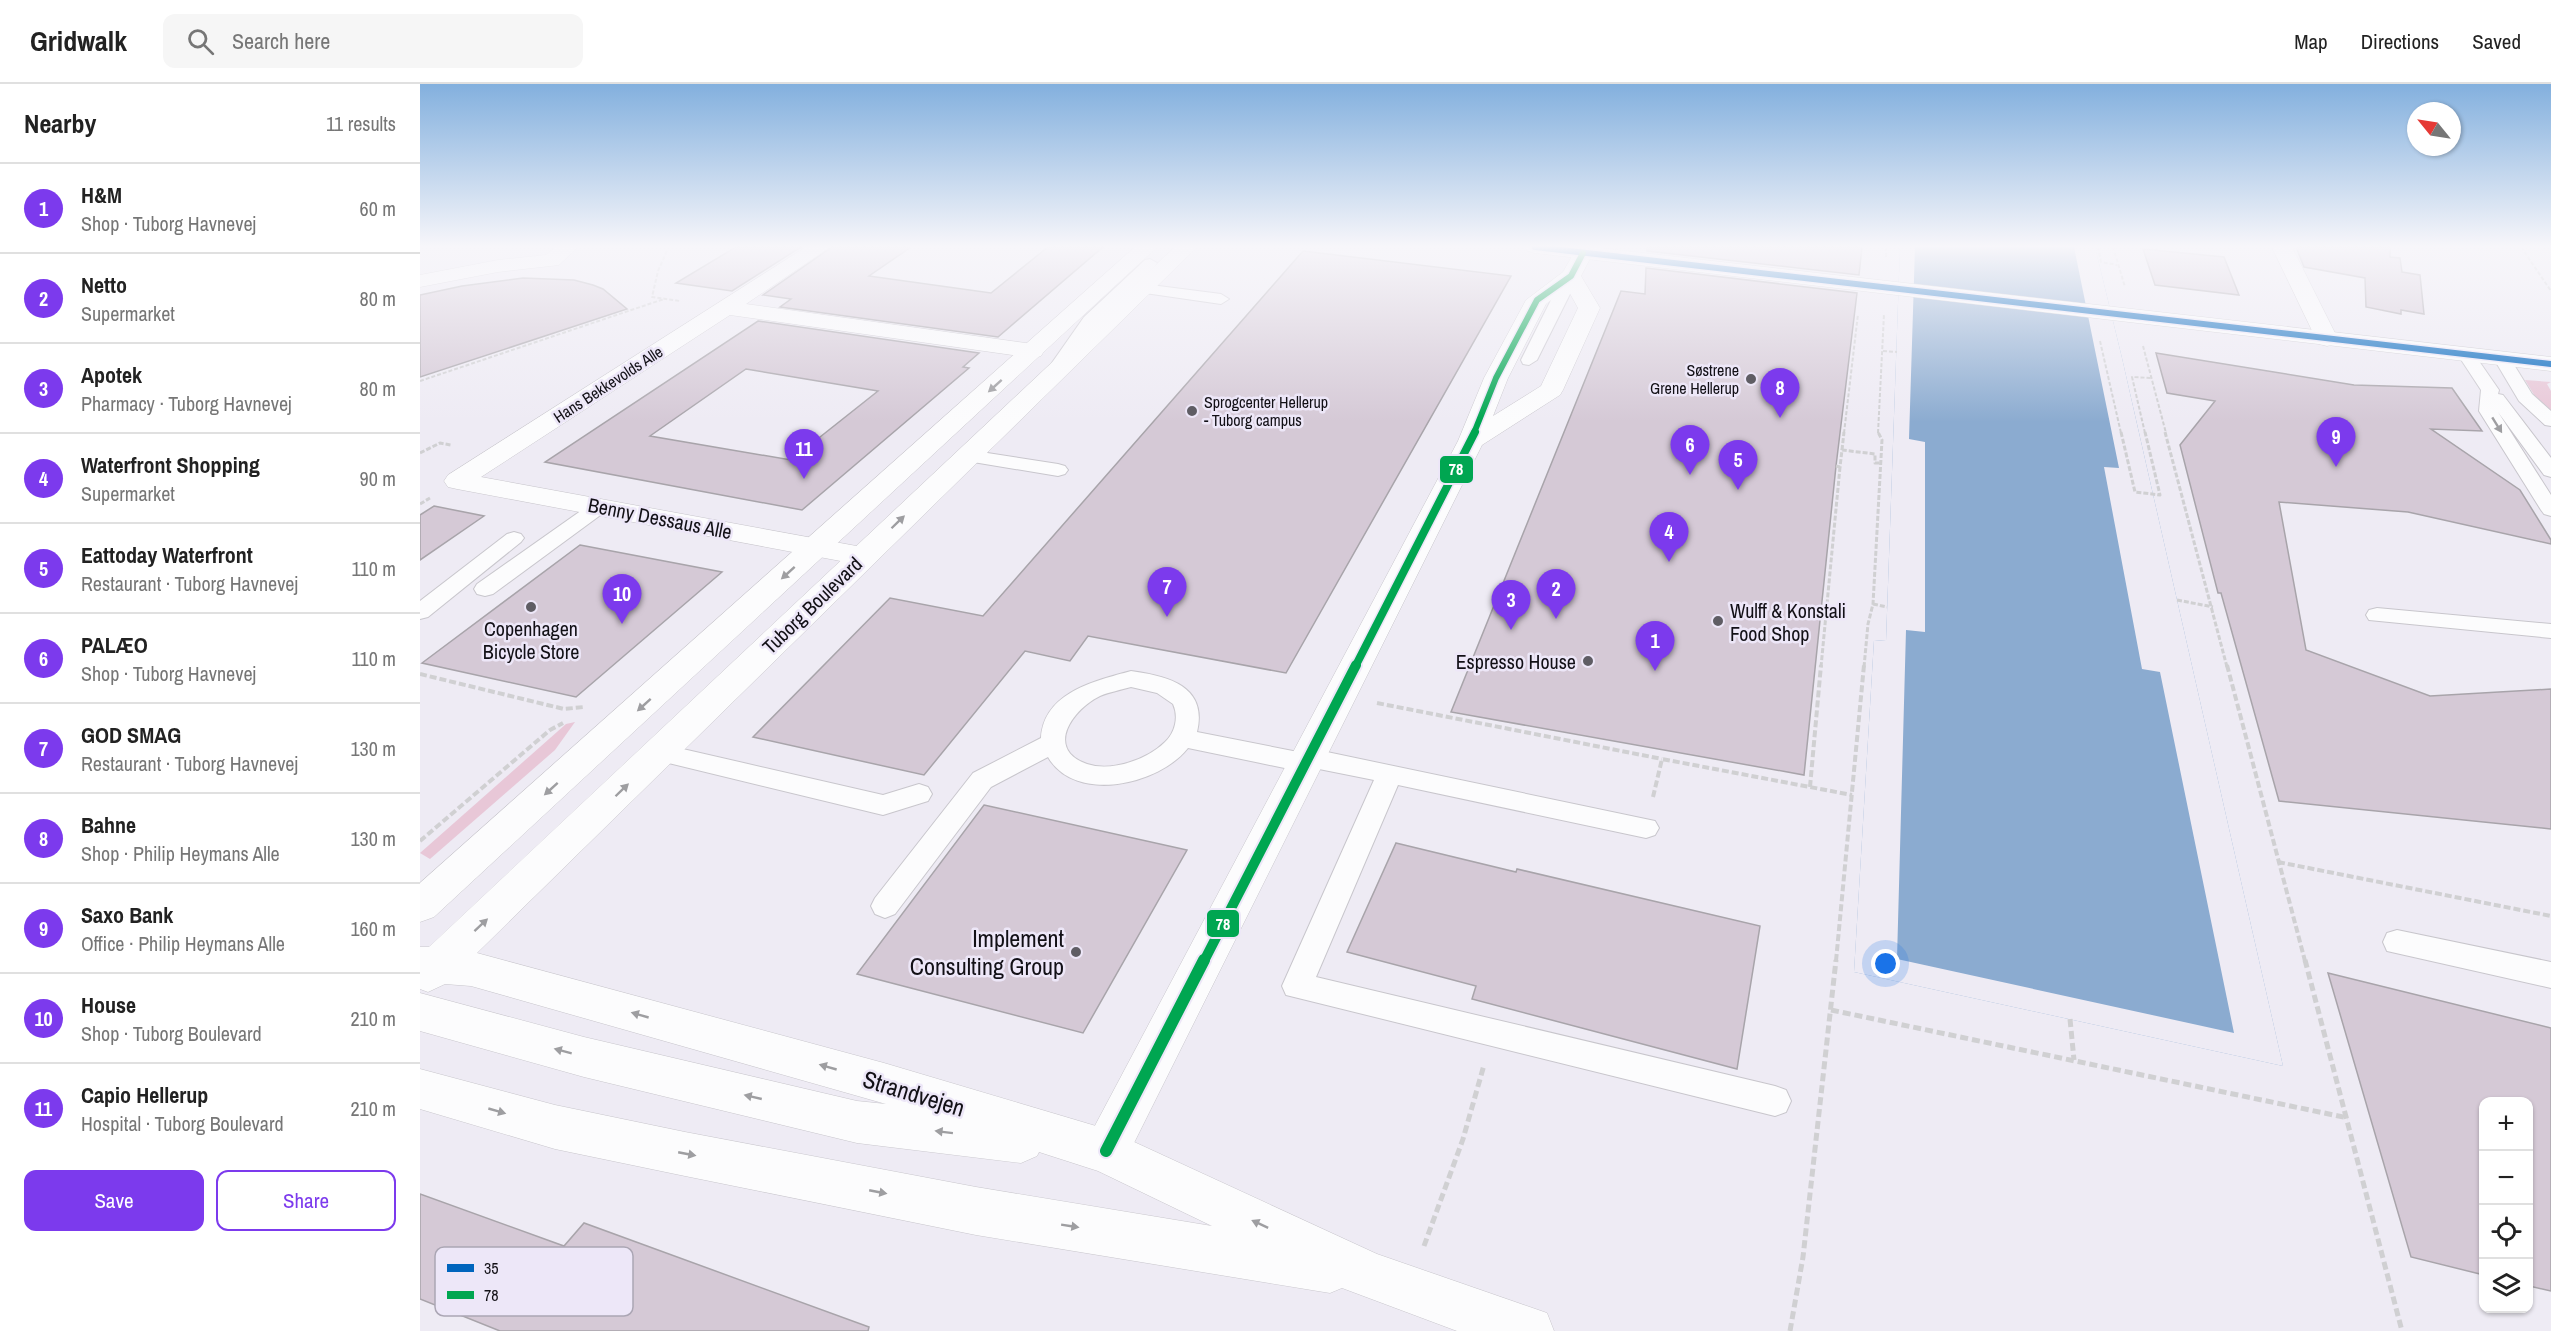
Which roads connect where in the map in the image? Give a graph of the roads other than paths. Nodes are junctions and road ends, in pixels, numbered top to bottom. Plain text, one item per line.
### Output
1 (731, 305) edge
2 (1094, 305) edge
3 (1105, 305) edge
4 (1113, 305) edge
5 (1534, 305) edge
6 (1556, 305) edge
7 (1587, 305) edge
8 (2042, 305) edge
9 (2310, 305) edge
10 (727, 308) junction
11 (1089, 320) junction
12 (2327, 339) junction
13 (1033, 351) junction
14 (2466, 355) junction
15 (2502, 359) junction
16 (1529, 360) dead end
17 (2551, 364) edge
18 (1051, 376) junction
19 (2490, 390) junction
20 (2526, 397) junction
21 (2551, 422) edge
22 (2551, 434) edge
23 (1471, 441) junction
24 (968, 456) junction
25 (1058, 470) dead end
26 (2551, 471) edge
27 (457, 481) joint
28 (599, 507) junction
29 (2551, 510) edge
30 (514, 538) dead end
31 (816, 548) junction
32 (862, 556) junction
33 (485, 589) dead end
34 (420, 612) edge
35 (2377, 615) dead end
36 (2551, 631) edge
37 (1182, 738) junction
38 (1051, 744) junction
39 (661, 753) junction
40 (1306, 760) junction
41 (1390, 774) junction
42 (919, 794) dead end
43 (1646, 828) road end
44 (420, 906) edge
45 (885, 906) dead end
46 (2397, 942) dead end
47 (426, 970) edge
48 (2551, 975) edge
49 (420, 1012) edge
50 (427, 1094) edge
51 (1775, 1101) dead end
52 (1106, 1151) junction
53 (1389, 1282) junction
54 (1529, 1331) edge

1 - 10 street, Hans Bekkevolds Alle
2 - 13 street, Tuborg Boulevard
3 - 11 lane
4 - 18 street, Tuborg Boulevard
5 - 23 street
6 - 16 lane
7 - 23 street
8 - 12 street
9 - 12 street
10 - 13 street
10 - 27 street, Hans Bekkevolds Alle
11 - 13 lane
11 - 18 lane
12 - 14 street
13 -> 31 street, Tuborg Boulevard
14 - 15 street
14 - 19 lane
15 - 17 street
15 - 20 lane
18 - 24 street, Tuborg Boulevard
19 - 26 lane
19 -> 29 lane
20 - 21 lane
20 - 22 lane
23 - 40 street
24 - 25 lane
32 -> 24 street, Tuborg Boulevard
27 - 28 street, Benny Dessaus Alle
28 - 31 street, Benny Dessaus Alle
28 - 33 lane
30 - 34 lane
31 - 32 street, Benny Dessaus Alle
31 -> 44 street, Tuborg Boulevard
32 - 39 street, Tuborg Boulevard
35 - 36 lane
37 - 38 lane
37 - 38 lane
37 - 40 lane
38 - 45 lane
39 - 42 lane
47 -> 39 street, Tuborg Boulevard
40 - 41 lane
40 - 52 street
41 - 43 lane
41 - 51 lane
46 - 48 lane
52 -> 47 street, Strandvejen
52 -> 49 street
50 -> 53 street, Strandvejen
53 -> 52 street, Strandvejen
53 - 54 street, Strandvejen

